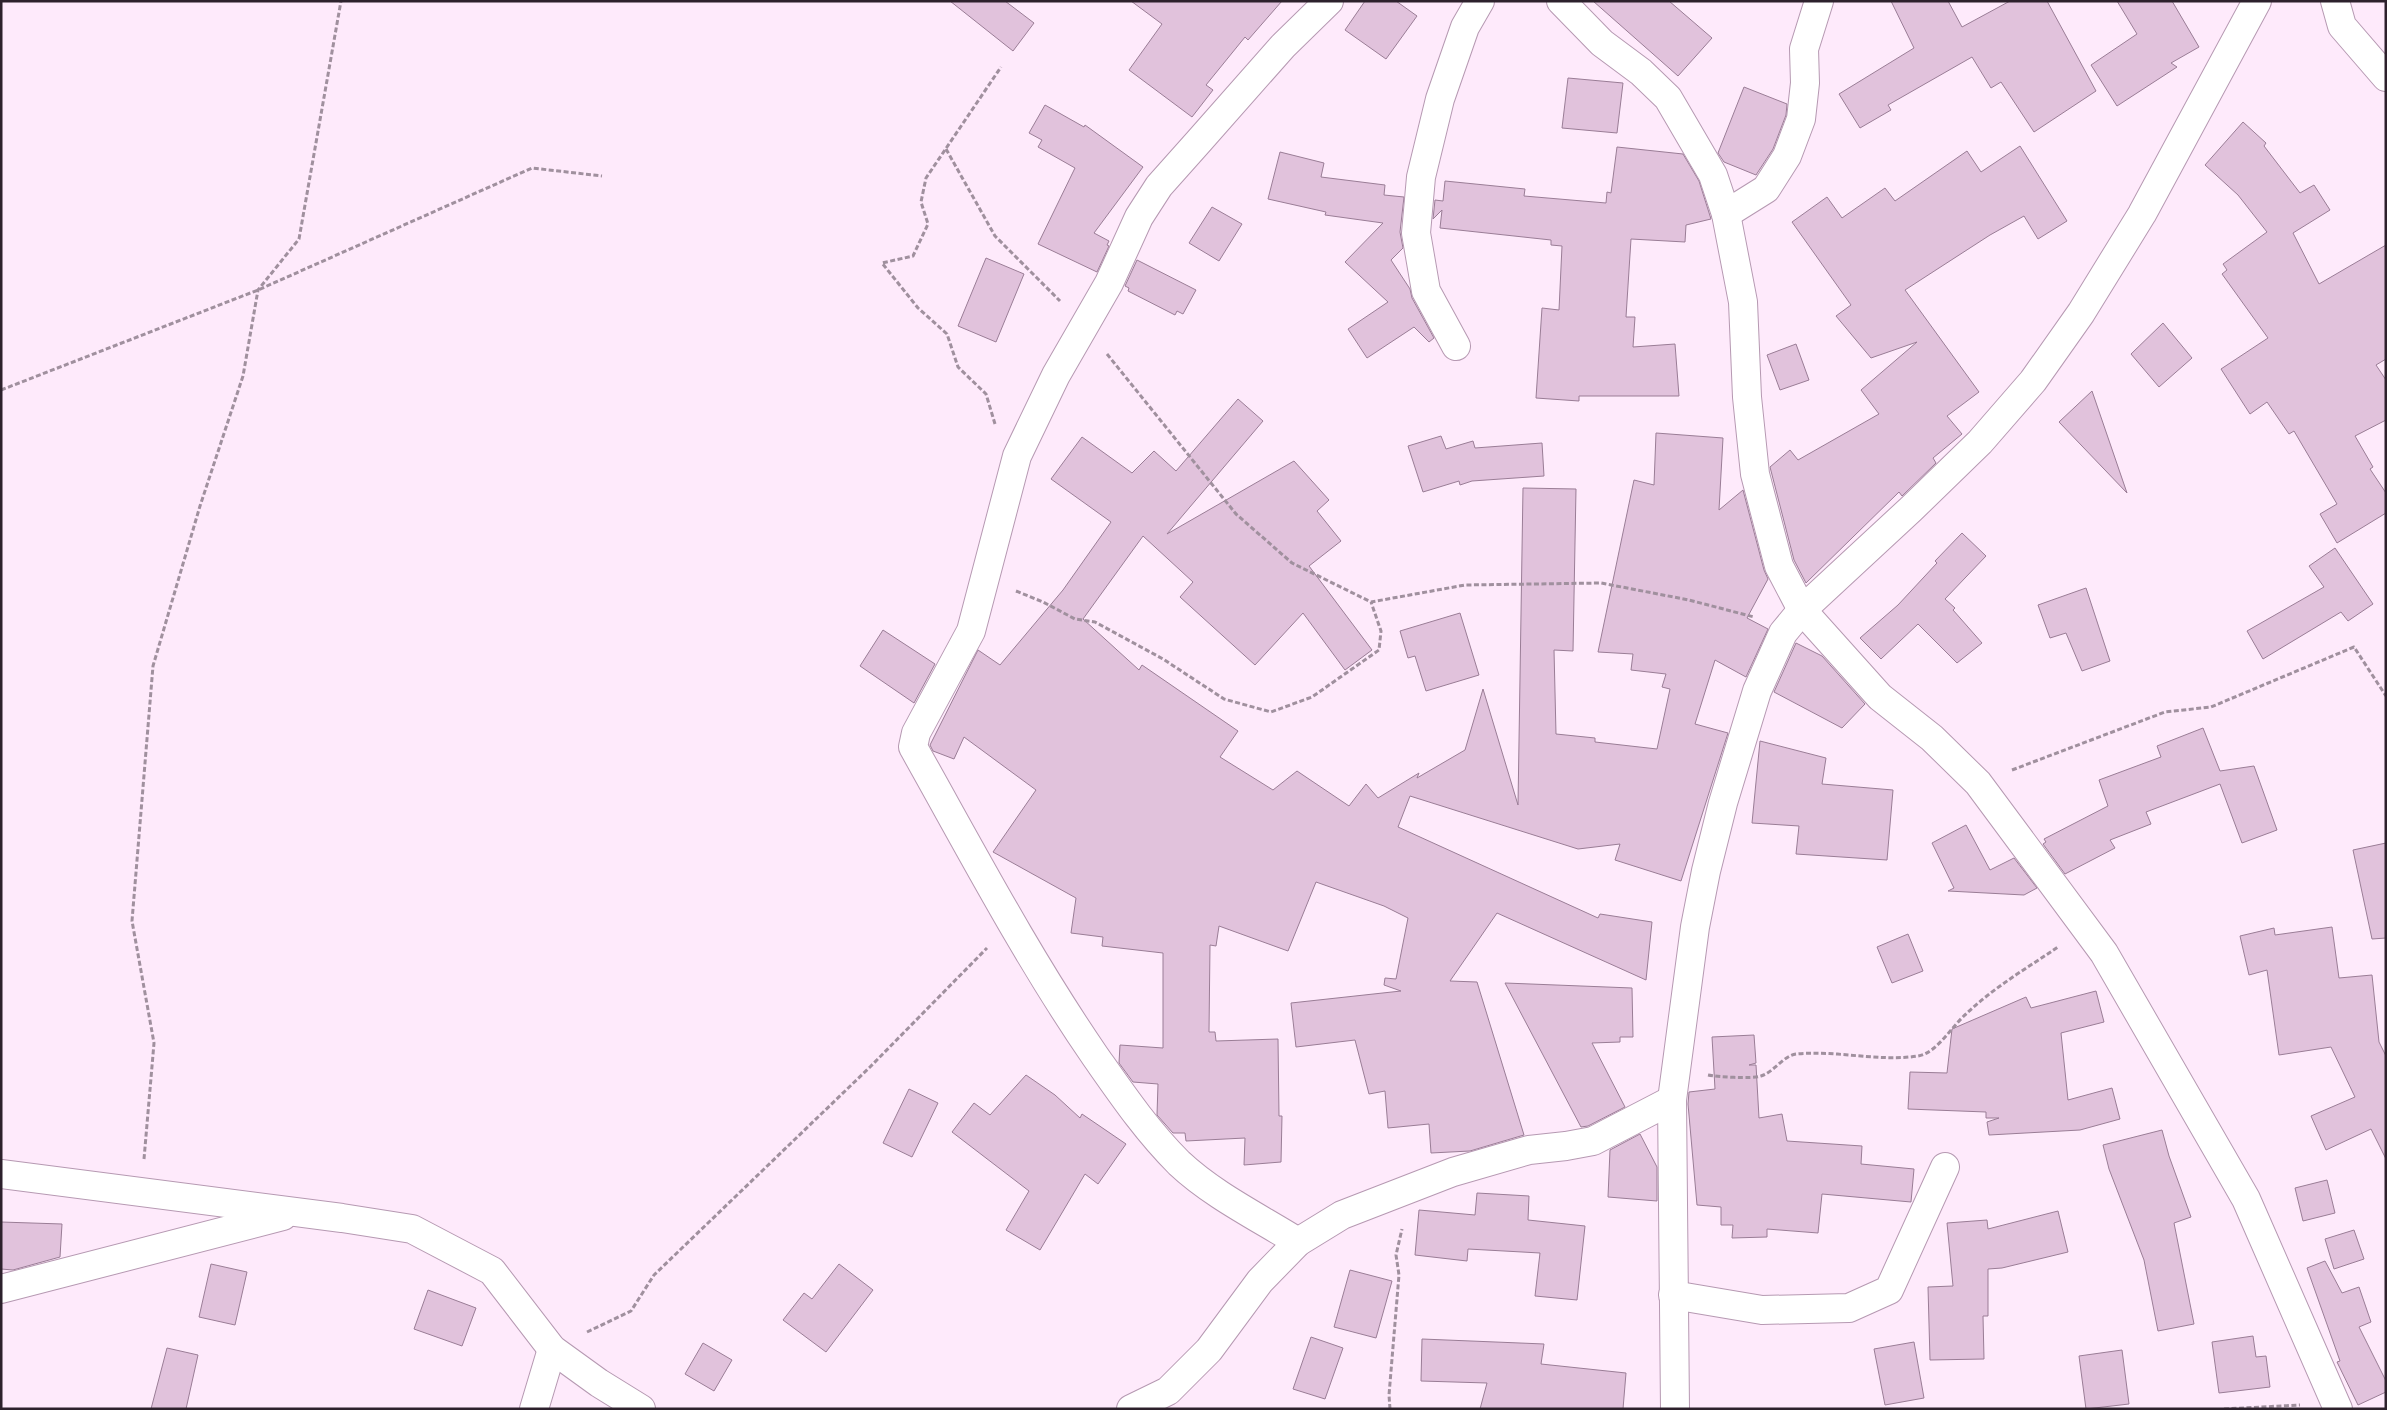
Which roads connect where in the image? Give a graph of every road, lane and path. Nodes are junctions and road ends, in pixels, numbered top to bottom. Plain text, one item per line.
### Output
1 (341, 1) edge
2 (1328, 1) edge
3 (1480, 1) edge
4 (1561, 1) edge
5 (1819, 1) edge
6 (2257, 1) edge
7 (2335, 1) edge
8 (1001, 67) dead end
9 (2386, 77) edge
10 (946, 149) junction
11 (602, 176) dead end
12 (1726, 214) junction
13 (258, 290) junction
14 (1084, 324) junction
15 (1456, 346) dead end
16 (1, 390) edge
17 (1017, 456) junction
18 (985, 579) junction
19 (1371, 602) junction
20 (1802, 610) junction
21 (1784, 633) junction
22 (2386, 696) edge
23 (1978, 783) junction
24 (1010, 924) junction
25 (2086, 928) junction
26 (1676, 1068) junction
27 (1672, 1100) junction
28 (1945, 1167) dead end
29 (1, 1174) edge
30 (141, 1192) junction
31 (1403, 1193) junction
32 (295, 1212) junction
33 (1298, 1242) junction
34 (1, 1289) edge
35 (1673, 1295) junction
36 (552, 1349) junction
37 (2337, 1407) edge
38 (534, 1409) edge
39 (641, 1409) edge
40 (1131, 1409) edge
41 (1390, 1409) edge
42 (1675, 1409) edge
43 (2224, 1409) edge

1 - 13 path
2 - 14 street
3 - 15 street
4 - 12 street
5 - 12 street
6 - 20 street
7 - 9 street
8 - 10 path
10 - 14 path
10 - 17 path
11 - 13 path
12 - 20 street
13 - 16 path
13 - 30 path
14 - 17 street
14 - 19 path
17 - 18 street
18 - 19 path
18 - 24 street
19 - 21 path
20 - 21 street
20 - 23 street
21 - 26 street
22 - 23 path
23 - 25 street
24 - 33 street
24 - 36 path
25 - 26 path
25 - 37 street
26 - 27 street
27 - 31 street
27 - 35 street
28 - 35 street
29 - 30 street
30 - 32 street
31 - 33 street
31 - 41 path
32 - 34 street
32 - 36 street
33 - 40 street
35 - 42 street
36 - 38 street
36 - 39 street
37 - 43 path

